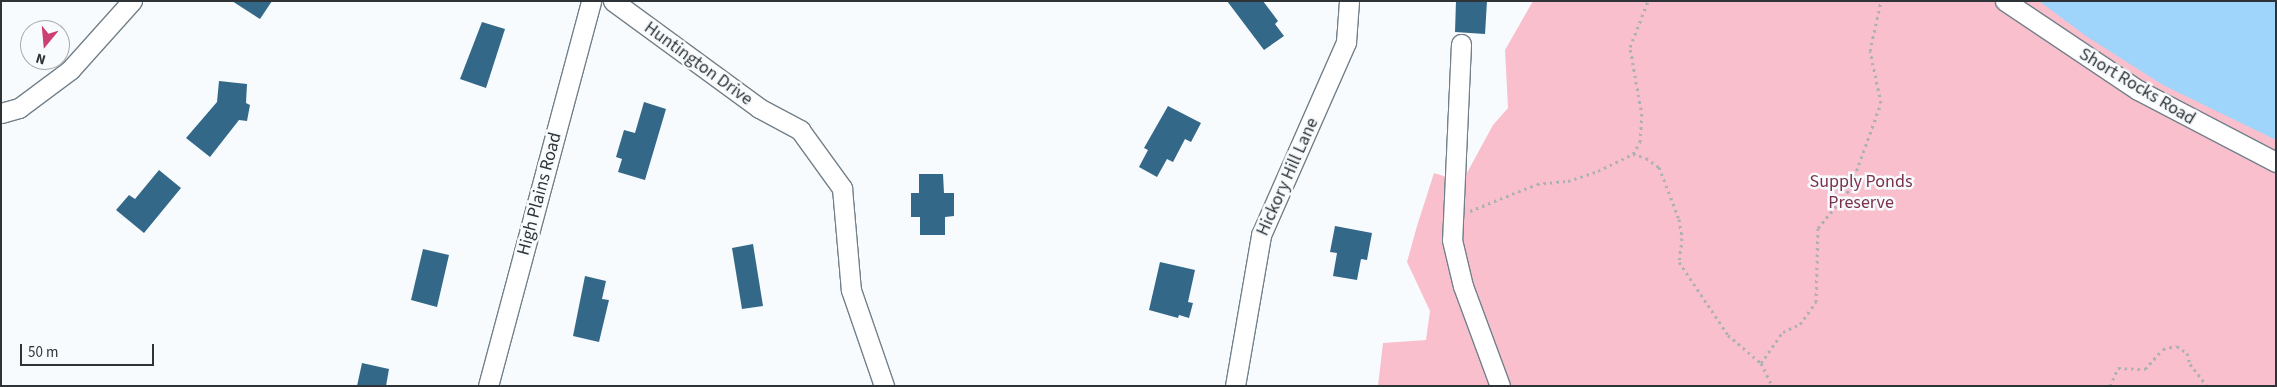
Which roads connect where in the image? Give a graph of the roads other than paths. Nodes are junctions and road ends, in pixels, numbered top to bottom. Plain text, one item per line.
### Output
1 (132, 1) edge
2 (591, 1) edge
3 (613, 1) edge
4 (1349, 1) edge
5 (2005, 1) edge
6 (1461, 44) dead end
7 (1, 113) edge
8 (2276, 162) edge
9 (488, 386) edge
10 (884, 386) edge
11 (1235, 386) edge
12 (1500, 386) edge

1 - 7 street
2 - 9 street, High Plains Road
3 - 10 street, Huntington Drive
4 - 11 street, Hickory Hill Lane
5 - 8 street, Short Rocks Road
6 - 12 street

